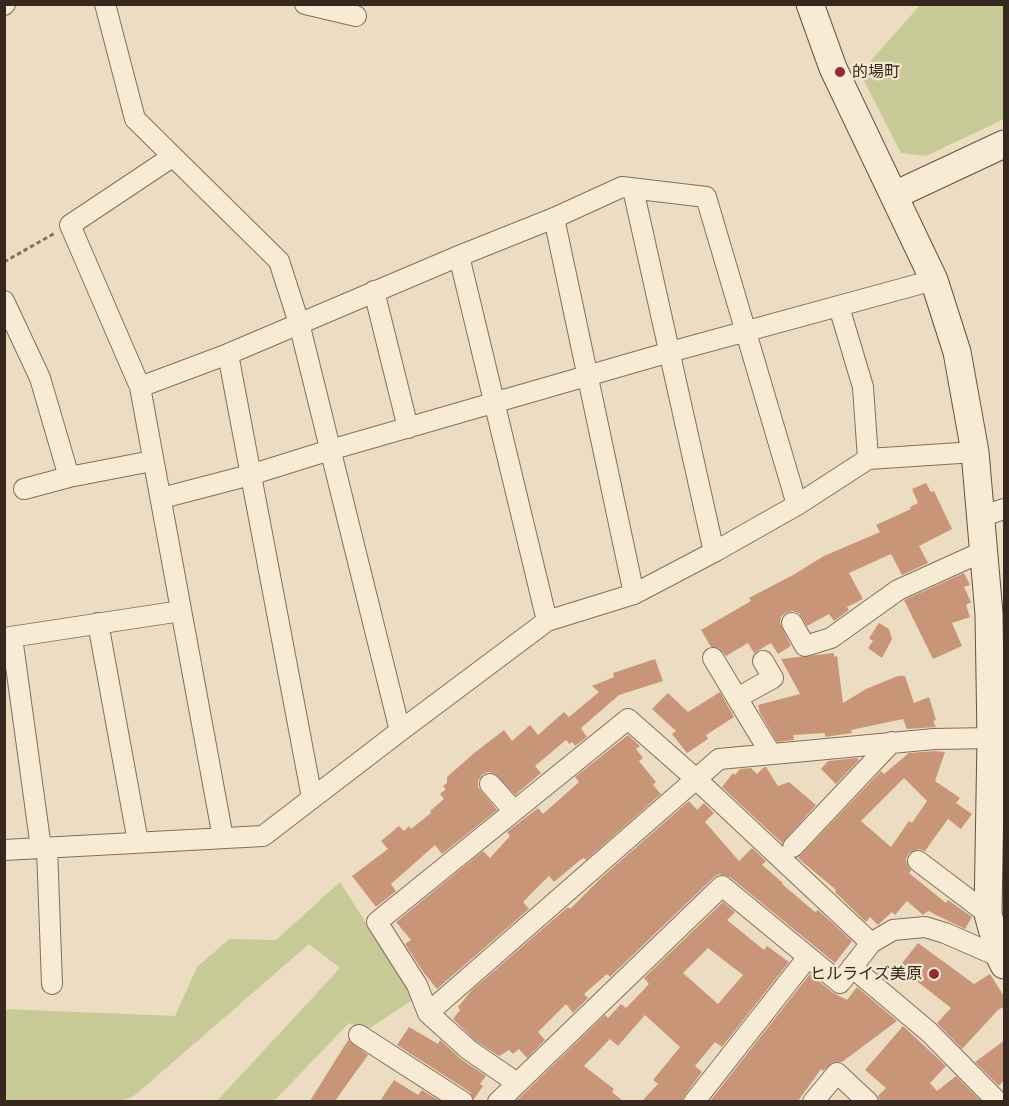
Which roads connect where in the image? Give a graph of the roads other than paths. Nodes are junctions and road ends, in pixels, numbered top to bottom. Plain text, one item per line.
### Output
1 (105, 4) edge
2 (305, 4) edge
3 (810, 4) edge
4 (356, 16) dead end
5 (1005, 144) edge
6 (172, 157) junction
7 (633, 189) junction
8 (895, 195) junction
9 (554, 218) junction
10 (459, 256) junction
11 (934, 280) junction
12 (374, 291) junction
13 (4, 301) edge
14 (838, 307) junction
15 (299, 323) junction
16 (747, 332) junction
17 (670, 352) junction
18 (228, 354) junction
19 (589, 376) junction
20 (140, 387) junction
21 (495, 404) junction
22 (408, 428) junction
23 (330, 450) junction
24 (975, 452) junction
25 (868, 459) junction
26 (152, 461) junction
27 (250, 475) junction
28 (69, 477) junction
29 (24, 489) dead end
30 (162, 498) junction
31 (797, 505) junction
32 (992, 511) edge
33 (984, 551) junction
34 (714, 552) junction
35 (634, 594) junction
36 (181, 611) junction
37 (547, 621) junction
38 (98, 623) junction
39 (792, 623) dead end
40 (8, 638) edge
41 (713, 658) dead end
42 (763, 661) dead end
43 (737, 698) junction
44 (400, 731) junction
45 (992, 738) junction
46 (892, 742) junction
47 (771, 754) junction
48 (696, 779) junction
49 (490, 783) dead end
50 (312, 798) junction
51 (513, 811) junction
52 (223, 838) junction
53 (138, 842) junction
54 (794, 847) dead end
55 (44, 848) junction
56 (4, 850) edge
57 (918, 861) dead end
58 (988, 914) junction
59 (872, 943) junction
60 (808, 957) junction
61 (1002, 961) edge
62 (852, 967) junction
63 (52, 984) dead end
64 (428, 1013) junction
65 (359, 1035) dead end
66 (517, 1083) junction
67 (462, 1101) edge
68 (498, 1101) edge
69 (694, 1101) edge
70 (813, 1101) edge
71 (868, 1101) edge
72 (998, 1101) edge

1 - 6 street
2 - 4 street
3 - 8 street
5 - 8 street
6 - 15 street
6 - 20 street
7 - 9 street
7 - 16 street
7 - 17 street
8 - 11 street
9 - 10 street
9 - 19 street
10 - 12 street
10 - 21 street
11 - 14 street
11 - 24 street
12 - 15 street
12 - 22 street
13 - 28 street
14 - 16 street
14 - 25 street
15 - 18 street
15 - 23 street
16 - 17 street
16 - 31 street
17 - 19 street
17 - 34 street
18 - 20 street
18 - 27 street
19 - 21 street
19 - 35 street
20 - 26 street
21 - 22 street
21 - 37 street
22 - 23 street
23 - 27 street
23 - 44 street
24 - 25 street
24 - 32 street
25 - 31 street
26 - 28 street
26 - 30 street
27 - 30 street
27 - 50 street
28 - 29 street
30 - 36 street
31 - 34 street
32 - 33 street
33 - 39 street
33 - 45 street
34 - 35 street
35 - 37 street
36 - 38 street
36 - 52 street
37 - 44 street
38 - 40 street
38 - 53 street
40 - 55 street
41 - 43 street
42 - 43 street
43 - 47 street
44 - 50 street
45 - 46 street
45 - 58 street
46 - 47 street
46 - 54 street
47 - 48 street
48 - 51 street
48 - 59 street
48 - 64 street
49 - 51 street
50 - 52 street
51 - 64 street
52 - 53 street
53 - 55 street
55 - 56 street
55 - 63 street
57 - 58 street
58 - 61 street
59 - 61 street
59 - 62 street
60 - 62 street
60 - 66 street
60 - 69 street
62 - 72 street
64 - 66 street
65 - 67 street
66 - 68 street
70 - 71 street

